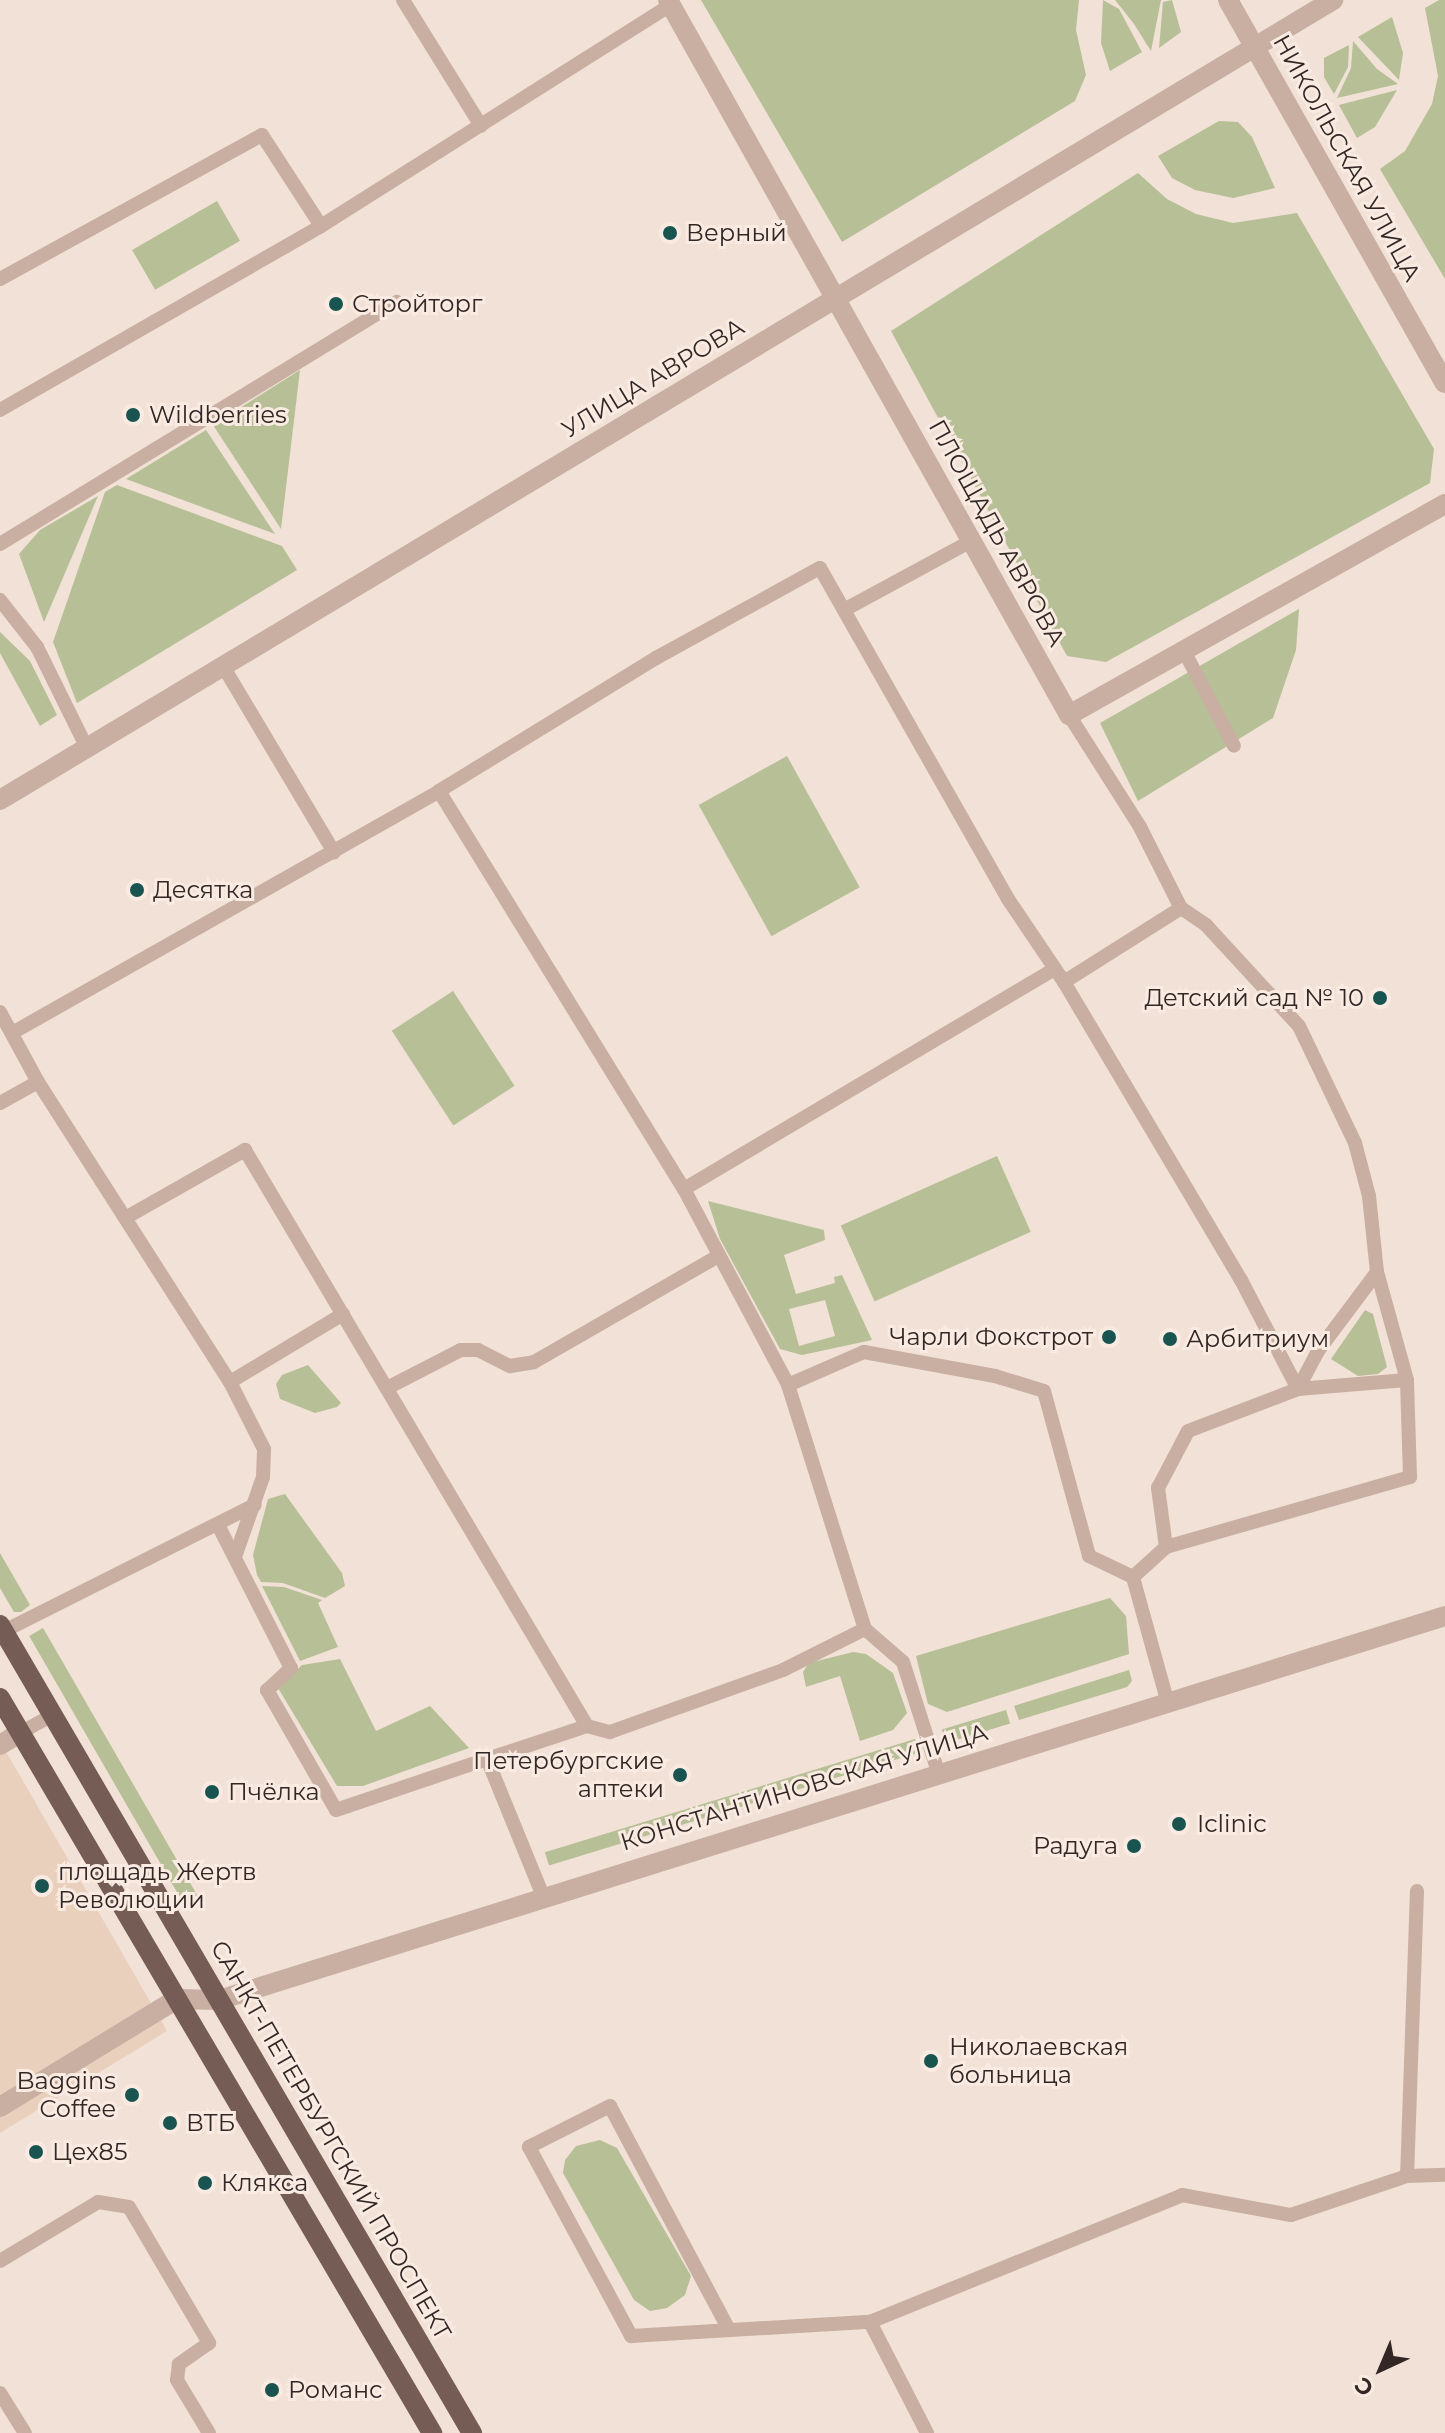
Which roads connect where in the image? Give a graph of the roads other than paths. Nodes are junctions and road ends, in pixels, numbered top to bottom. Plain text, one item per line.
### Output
1 (403, 0) edge
2 (1228, 0) edge
3 (1333, 0) edge
4 (670, 3) edge
5 (1255, 47) junction
6 (481, 126) junction
7 (321, 226) junction
8 (0, 279) edge
9 (836, 299) junction
10 (397, 302) dead end
11 (1445, 383) edge
12 (0, 410) edge
13 (1445, 504) edge
14 (971, 541) junction
15 (0, 544) edge
16 (0, 600) edge
17 (844, 610) junction
18 (1184, 651) junction
19 (223, 666) junction
20 (1069, 715) junction
21 (1234, 746) dead end
22 (87, 748) junction
23 (439, 791) junction
24 (0, 800) edge
25 (334, 852) junction
26 (1181, 908) junction
27 (1059, 976) junction
28 (0, 1012) edge
29 (12, 1033) junction
30 (38, 1082) junction
31 (0, 1103) edge
32 (684, 1189) junction
33 (127, 1217) junction
34 (718, 1256) junction
35 (1377, 1272) junction
36 (343, 1314) junction
37 (1407, 1380) junction
38 (230, 1382) junction
39 (788, 1385) junction
40 (387, 1388) junction
41 (1298, 1389) junction
42 (255, 1505) junction
43 (218, 1525) junction
44 (1166, 1547) junction
45 (235, 1557) junction
46 (1133, 1577) junction
47 (1445, 1616) edge
48 (865, 1629) junction
49 (1, 1630) edge
50 (0, 1698) edge
51 (1167, 1700) junction
52 (53, 1715) junction
53 (587, 1726) junction
54 (20, 1733) junction
55 (0, 1745) edge
56 (487, 1759) junction
57 (938, 1772) junction
58 (1417, 1891) dead end
59 (543, 1896) junction
60 (177, 1999) junction
61 (219, 2000) junction
62 (0, 2107) edge
63 (1445, 2175) edge
64 (1407, 2176) junction
65 (0, 2261) edge
66 (870, 2322) junction
67 (728, 2328) junction
68 (0, 2393) edge
69 (25, 2433) edge
70 (209, 2433) edge
71 (432, 2433) edge
72 (472, 2433) edge
73 (927, 2433) edge

1 - 6 lane
2 - 5 street, НИКОЛЬСКАЯ УЛИЦА
3 - 5 street, УЛИЦА АВРОВА
4 - 6 lane
4 - 9 street, ПЛОЩАДЬ АВРОВА
5 - 9 street, УЛИЦА АВРОВА
5 - 11 street, НИКОЛЬСКАЯ УЛИЦА
6 - 7 lane
7 - 8 lane
7 - 12 lane
9 - 14 street, ПЛОЩАДЬ АВРОВА
9 - 19 street, УЛИЦА АВРОВА
10 - 15 lane
13 - 18 street
14 - 17 lane
14 - 20 street, ПЛОЩАДЬ АВРОВА
16 - 22 lane
17 - 23 lane
17 - 27 lane
18 - 20 street
18 - 21 lane
19 - 22 street, УЛИЦА АВРОВА
19 - 25 lane
20 - 26 lane
22 - 24 street, УЛИЦА АВРОВА
23 - 25 lane
23 - 32 lane
25 - 29 lane
26 - 27 lane
26 - 35 lane
27 - 32 lane
27 - 41 lane
28 - 29 lane
29 - 30 lane
30 - 31 lane
30 - 33 lane
32 - 34 lane
33 - 36 lane
33 - 38 lane
34 - 39 lane
34 - 40 lane
35 - 37 lane
35 - 41 lane
36 - 38 lane
36 - 40 lane
37 - 41 lane
37 - 44 lane
38 - 42 lane
39 - 46 lane
39 - 48 lane
40 - 53 lane
41 - 44 lane
42 - 43 lane
42 - 45 lane
43 - 45 lane
43 - 49 lane
44 - 46 lane
45 - 56 lane
46 - 51 lane
47 - 51 street, КОНСТАНТИНОВСКАЯ УЛИЦА
48 - 53 lane
48 - 57 lane
49 - 52 main road, САНКТ-ПЕТЕРБУРГСКИЙ ПРОСПЕКТ
50 - 54 main road
51 - 57 street, КОНСТАНТИНОВСКАЯ УЛИЦА
52 - 54 lane
52 - 61 main road, САНКТ-ПЕТЕРБУРГСКИЙ ПРОСПЕКТ
53 - 56 lane
54 - 55 street
54 - 60 main road
56 - 59 lane
57 - 59 street, КОНСТАНТИНОВСКАЯ УЛИЦА
58 - 64 lane
59 - 61 street, КОНСТАНТИНОВСКАЯ УЛИЦА
60 - 61 street, КОНСТАНТИНОВСКАЯ УЛИЦА
60 - 62 street
60 - 71 main road
61 - 72 main road, САНКТ-ПЕТЕРБУРГСКИЙ ПРОСПЕКТ
63 - 64 lane
64 - 66 lane
65 - 70 lane
66 - 67 lane
66 - 73 lane
67 - 67 lane
68 - 69 lane

